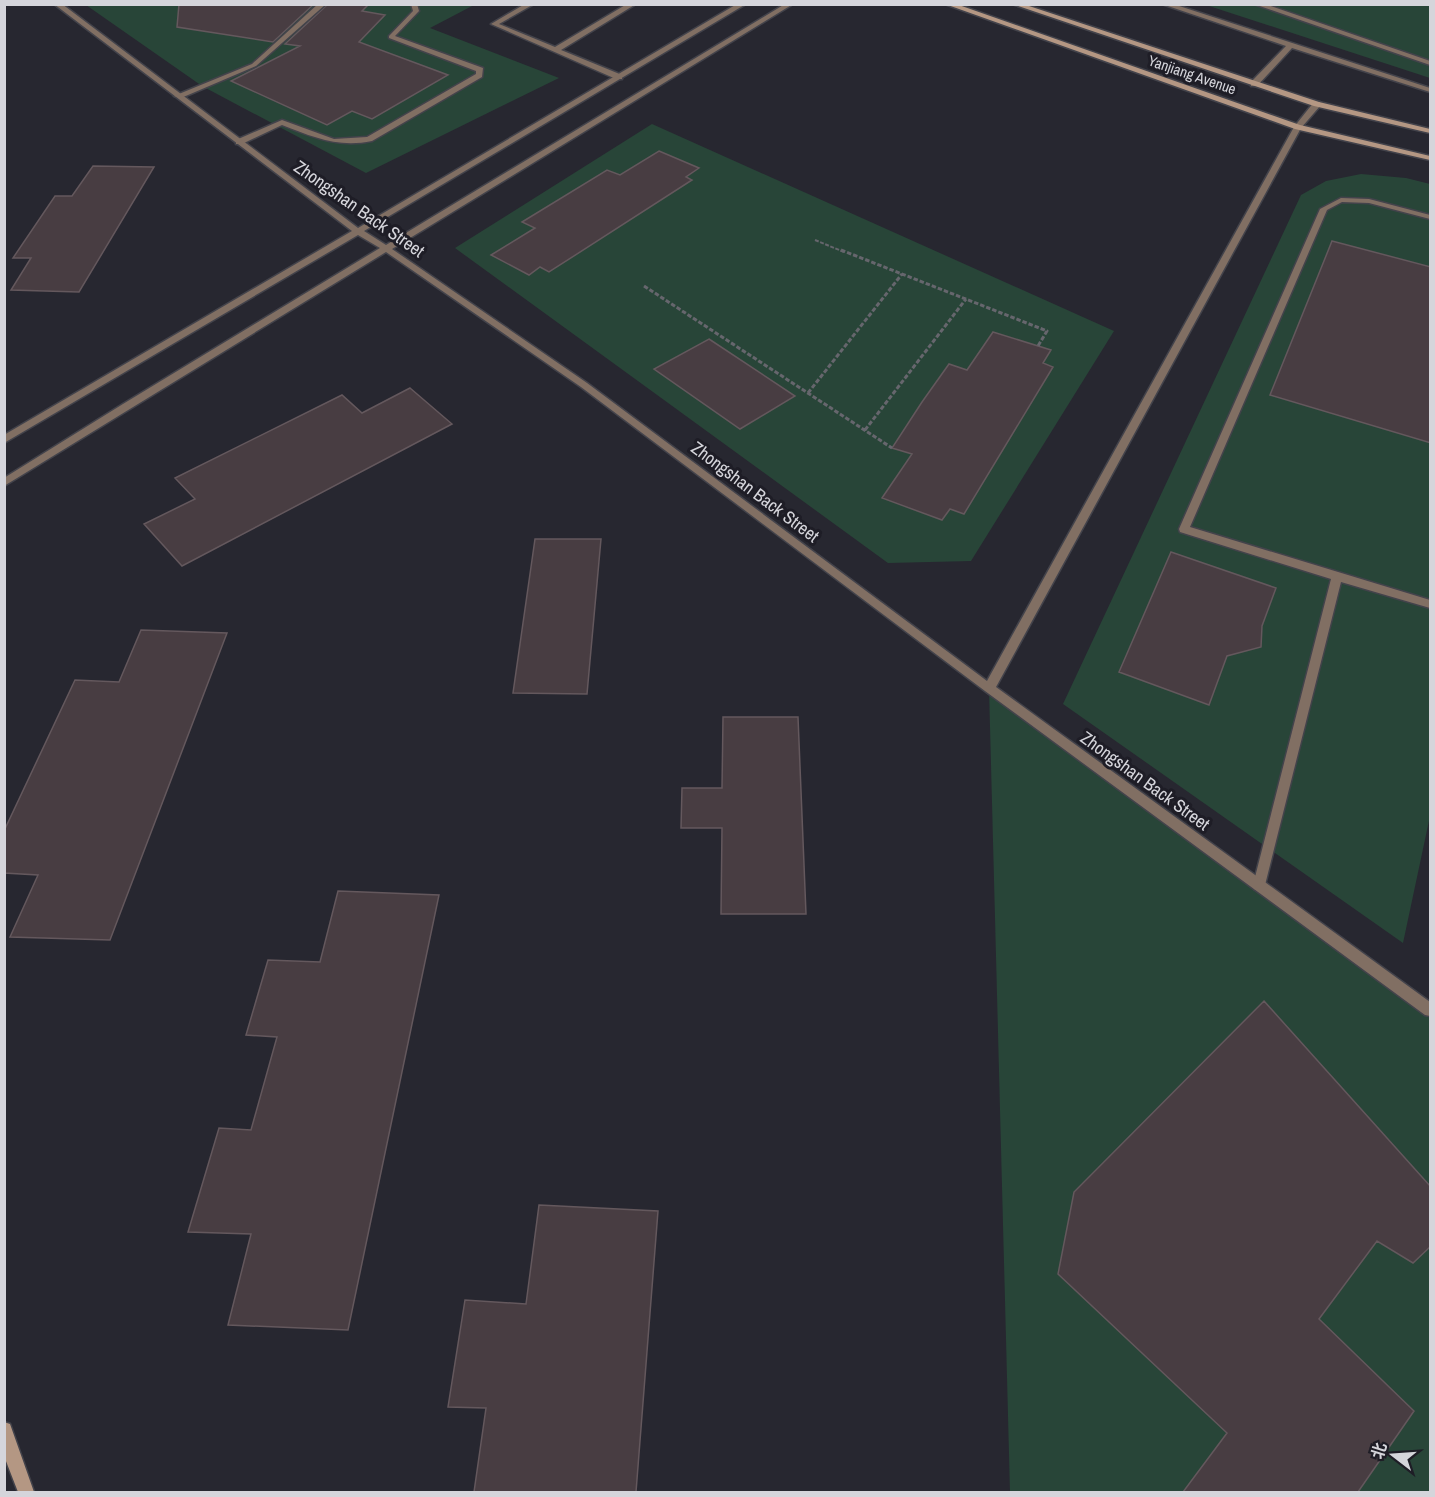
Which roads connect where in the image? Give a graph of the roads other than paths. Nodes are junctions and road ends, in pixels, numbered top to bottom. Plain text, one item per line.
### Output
1 (57, 4) edge
2 (323, 4) edge
3 (414, 4) edge
4 (531, 4) edge
5 (633, 4) edge
6 (743, 4) edge
7 (790, 4) edge
8 (948, 4) edge
9 (1015, 4) edge
10 (1166, 4) edge
11 (1257, 4) edge
12 (1291, 45) junction
13 (556, 50) junction
14 (1431, 63) edge
15 (619, 77) junction
16 (1254, 84) junction
17 (1431, 90) edge
18 (178, 96) junction
19 (1317, 105) junction
20 (1298, 127) junction
21 (1431, 131) edge
22 (238, 142) junction
23 (1431, 158) edge
24 (1431, 217) edge
25 (357, 231) junction
26 (387, 248) junction
27 (4, 440) edge
28 (4, 483) edge
29 (1337, 577) junction
30 (1431, 604) edge
31 (989, 688) junction
32 (1259, 885) junction
33 (1431, 1010) edge
34 (4, 1430) edge
35 (26, 1492) edge

1 - 18 street, Zhongshan Back Street
2 - 18 street
3 - 22 street
4 - 13 street
5 - 13 street
6 - 15 street
7 - 26 street
8 - 20 main road, Yanjiang Avenue
9 - 16 main road, Yanjiang Avenue
10 - 12 street
11 - 14 street
12 - 16 street
12 - 17 street
13 - 15 street
15 - 25 street
16 - 19 main road, Yanjiang Avenue
18 - 22 street, Zhongshan Back Street
19 - 20 street
19 - 21 main road, Yanjiang Avenue
20 - 23 main road, Yanjiang Avenue
20 - 31 street
22 - 25 street, Zhongshan Back Street
24 - 29 street
25 - 26 street, Zhongshan Back Street
25 - 27 street
26 - 28 street
26 - 31 street, Zhongshan Back Street
29 - 30 street
29 - 32 street
31 - 32 street, Zhongshan Back Street
32 - 33 street, Zhongshan Back Street
34 - 35 main road

